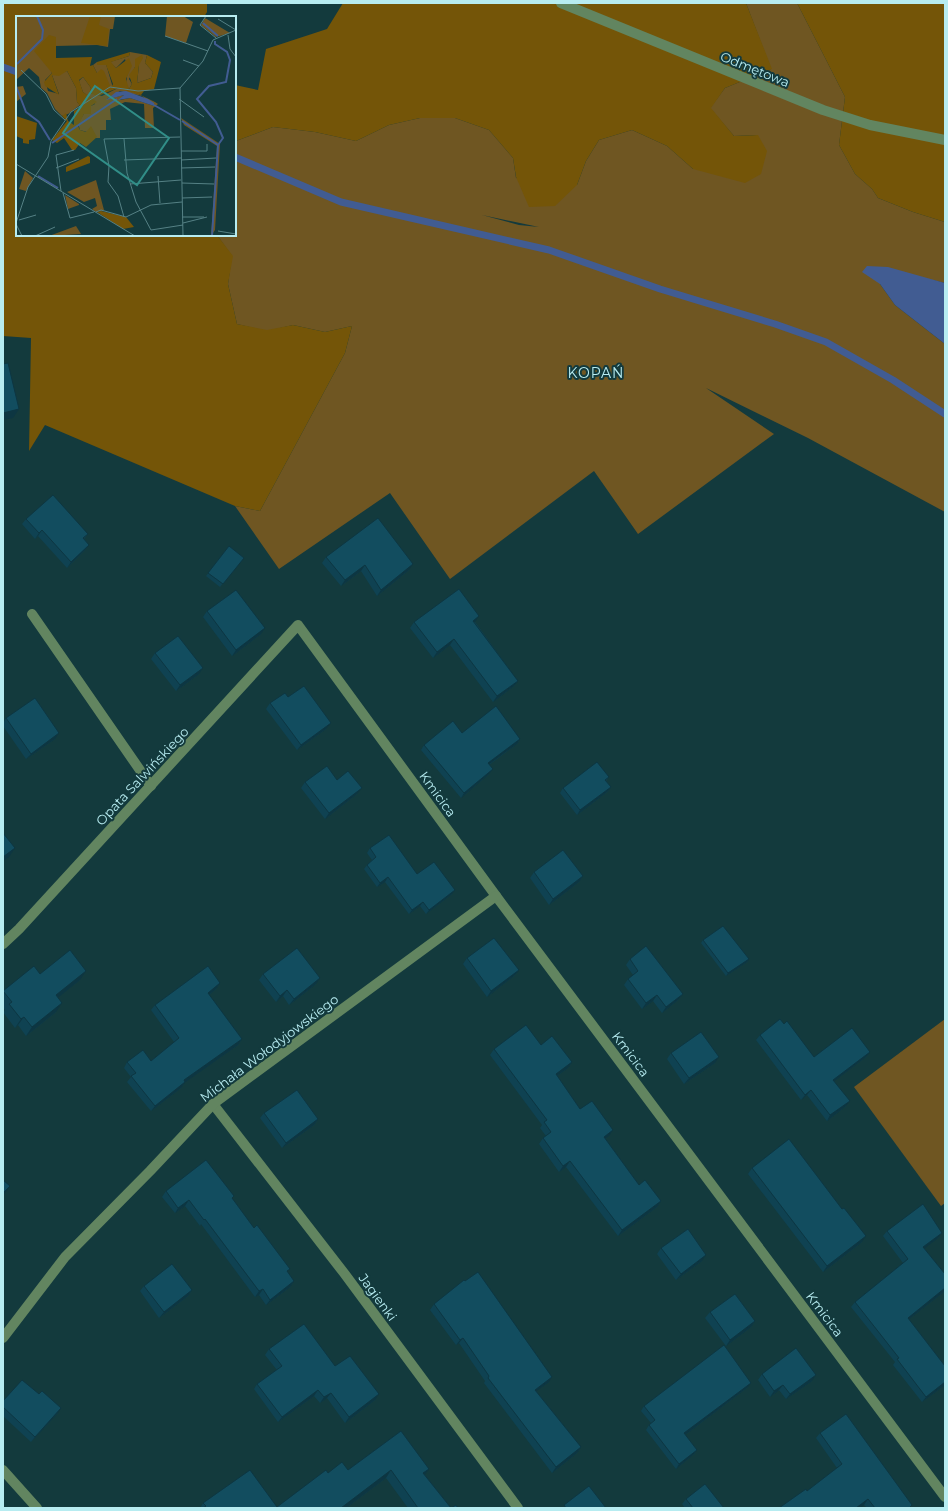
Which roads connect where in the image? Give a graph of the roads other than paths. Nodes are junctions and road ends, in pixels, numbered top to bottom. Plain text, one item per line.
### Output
1 (561, 3) edge
2 (945, 140) edge
3 (32, 614) dead end
4 (298, 625) joint
5 (151, 786) junction
6 (496, 896) junction
7 (3, 944) edge
8 (213, 1104) junction
9 (3, 1338) edge
10 (3, 1470) edge
11 (945, 1497) edge
12 (37, 1508) edge
13 (518, 1508) edge

1 - 2 street, Odmętowa
3 - 5 street
4 - 5 street, Opata Salwińskiego
4 - 6 street, Kmicica
5 - 7 street, Opata Salwińskiego
6 - 8 street, Michała Wołodyjowskiego
6 - 11 street, Kmicica
8 - 9 street, Michała Wołodyjowskiego
8 - 13 street, Jagienki
10 - 12 street

